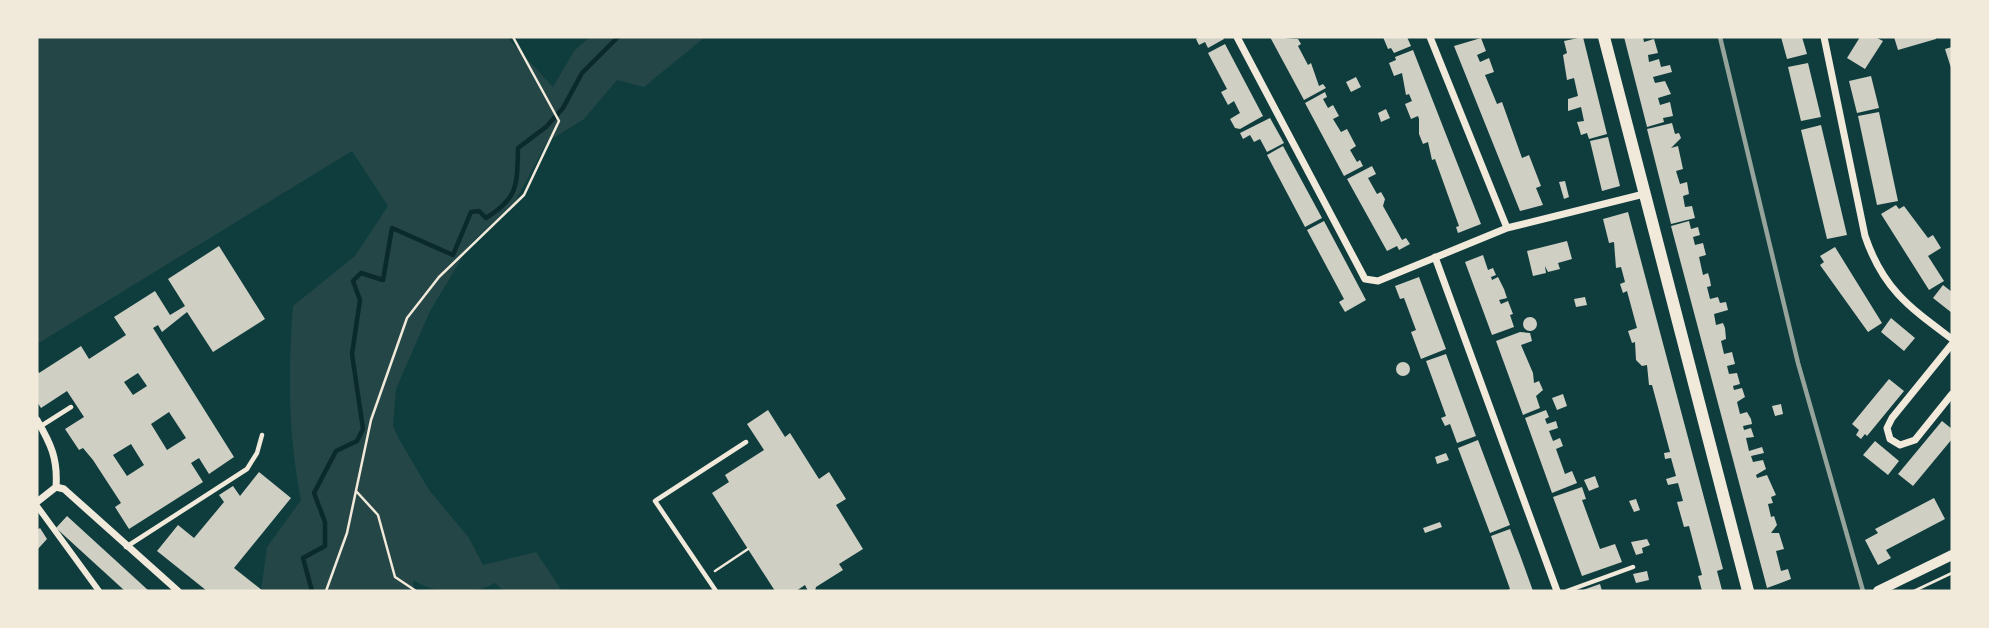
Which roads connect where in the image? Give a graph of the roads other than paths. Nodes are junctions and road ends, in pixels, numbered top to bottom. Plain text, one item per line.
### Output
1 (1237, 37) edge
2 (1430, 37) edge
3 (1604, 37) edge
4 (1824, 37) edge
5 (1644, 194) junction
6 (1507, 228) junction
7 (1435, 257) junction
8 (1952, 341) edge
9 (1952, 394) edge
10 (71, 407) dead end
11 (39, 423) edge
12 (262, 435) dead end
13 (746, 442) dead end
14 (54, 490) junction
15 (37, 504) edge
16 (125, 548) junction
17 (1952, 555) edge
18 (1633, 567) dead end
19 (99, 591) edge
20 (178, 591) edge
21 (716, 591) edge
22 (1557, 591) edge
23 (1567, 591) edge
24 (1748, 591) edge
25 (1878, 591) edge

1 - 7 street
2 - 6 street
3 - 5 main road
4 - 8 street
5 - 6 street
5 - 24 main road
6 - 7 street
7 - 22 street
8 - 9 street
10 - 11 lane
11 - 14 street
12 - 16 lane
13 - 21 lane
14 - 15 street
14 - 16 street
15 - 19 street
16 - 20 street
17 - 25 street
18 - 23 lane

